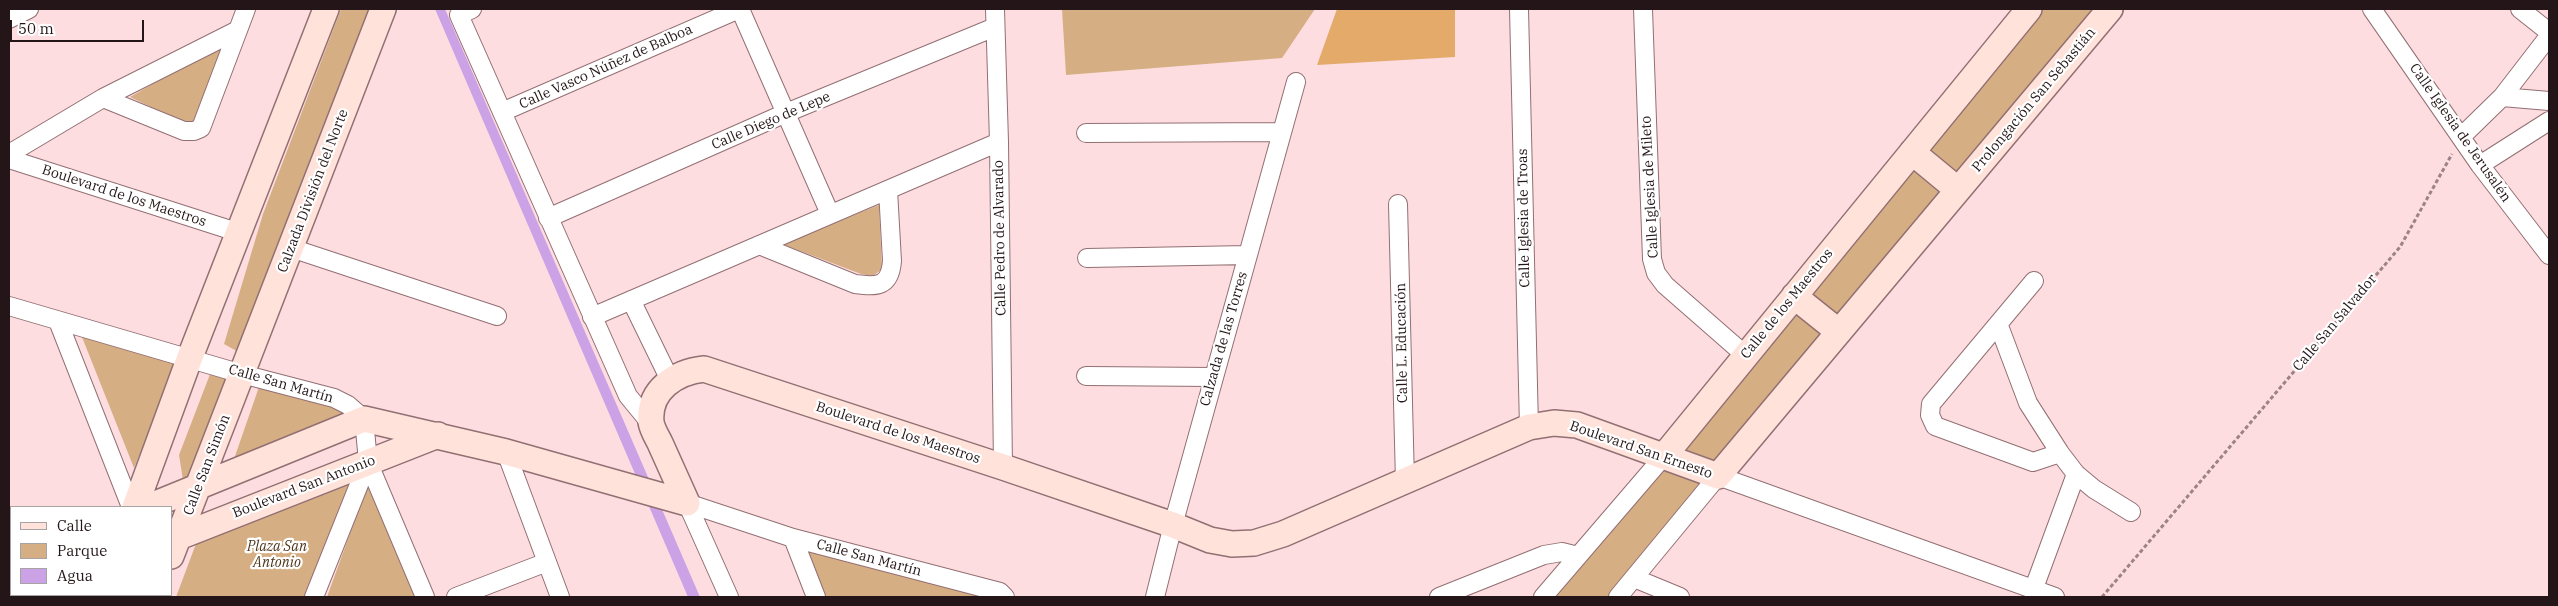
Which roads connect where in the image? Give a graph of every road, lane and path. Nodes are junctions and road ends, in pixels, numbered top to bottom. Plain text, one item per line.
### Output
1 (29, 9) edge
2 (246, 9) edge
3 (326, 9) edge
4 (383, 9) edge
5 (739, 9) edge
6 (995, 9) edge
7 (1519, 9) edge
8 (1643, 9) edge
9 (2110, 9) edge
10 (2372, 9) edge
11 (2520, 9) edge
12 (466, 12) edge
13 (2021, 12) edge
14 (9, 19) edge
15 (996, 26) junction
16 (238, 30) junction
17 (2549, 34) edge
18 (1296, 82) dead end
19 (2502, 97) junction
20 (103, 98) junction
21 (2549, 101) edge
22 (502, 112) junction
23 (786, 113) junction
24 (2549, 121) edge
25 (1282, 132) junction
26 (1086, 133) dead end
27 (2461, 137) junction
28 (999, 142) junction
29 (1912, 152) junction
30 (9, 154) edge
31 (9, 159) edge
32 (2480, 165) junction
33 (888, 190) junction
34 (1958, 190) junction
35 (1398, 204) dead end
36 (830, 214) junction
37 (548, 218) junction
38 (240, 233) junction
39 (759, 245) junction
40 (291, 248) junction
41 (1248, 255) junction
42 (2549, 255) edge
43 (1086, 258) dead end
44 (2034, 282) dead end
45 (1794, 296) junction
46 (631, 300) junction
47 (9, 306) edge
48 (496, 316) dead end
49 (592, 317) junction
50 (58, 320) junction
51 (1999, 326) junction
52 (1839, 332) junction
53 (1745, 356) junction
54 (190, 357) junction
55 (242, 374) junction
56 (1086, 376) dead end
57 (1214, 377) junction
58 (670, 380) junction
59 (364, 418) junction
60 (651, 424) junction
61 (1529, 428) junction
62 (438, 435) junction
63 (506, 452) junction
64 (2060, 453) junction
65 (1664, 456) junction
66 (368, 462) junction
67 (1003, 467) junction
68 (2076, 474) junction
69 (1718, 476) junction
70 (1405, 482) junction
71 (198, 486) junction
72 (676, 501) junction
73 (131, 506) edge
74 (135, 506) edge
75 (150, 506) edge
76 (2131, 512) dead end
77 (1173, 525) junction
78 (793, 538) junction
79 (174, 544) edge
80 (1578, 556) junction
81 (547, 562) junction
82 (1634, 578) junction
83 (2034, 588) junction
84 (314, 597) edge
85 (425, 597) edge
86 (456, 597) edge
87 (560, 597) edge
88 (729, 597) edge
89 (816, 597) edge
90 (1005, 597) edge
91 (1155, 597) edge
92 (1439, 597) edge
93 (1543, 597) edge
94 (1618, 597) edge
95 (1680, 597) edge
96 (2055, 597) edge
97 (2102, 597) edge

1 - 14 street
2 - 16 street
3 - 38 main road
4 - 40 main road, Calzada División del Norte
5 - 22 street, Calle Vasco Núñez de Balboa
5 - 23 street
6 - 15 street, Calle Pedro de Alvarado
7 - 61 street, Calle Iglesia de Troas
8 - 53 street, Calle Iglesia de Mileto
9 - 34 main road, Prolongación San Sebastián
10 - 27 street, Calle Iglesia de Jerusalén
11 - 17 street
12 - 22 street
13 - 29 main road, Calle de los Maestros
15 - 23 street, Calle Diego de Lepe
15 - 28 street, Calle Pedro de Alvarado
16 - 20 street
16 - 20 street
17 - 19 street
18 - 25 street, Calzada de las Torres
19 - 21 street
19 - 27 street
20 - 30 street
22 - 37 street
23 - 36 street
23 - 37 street, Calle Diego de Lepe
24 - 32 street
25 - 26 street
25 - 41 street, Calzada de las Torres
27 - 32 street, Calle Iglesia de Jerusalén
27 - 97 path, Calle San Salvador
28 - 33 street
28 - 67 street, Calle Pedro de Alvarado
29 - 34 main road
29 - 45 main road, Calle de los Maestros
31 - 38 street, Boulevard de los Maestros
32 - 42 street, Calle Iglesia de Jerusalén
33 - 36 street
33 - 39 street
34 - 52 main road
35 - 70 street, Calle L. Educación
36 - 39 street
37 - 49 street
38 - 54 main road
39 - 46 street
40 - 48 street
40 - 55 main road, Calzada División del Norte
41 - 43 street
41 - 57 street, Calzada de las Torres
44 - 51 street
45 - 52 main road
45 - 53 main road, Calle de los Maestros
46 - 49 street
46 - 58 street
47 - 50 street, Calle San Martín
49 - 60 street
50 - 54 street, Calle San Martín
50 - 73 street
51 - 64 street
51 - 64 street
52 - 69 main road
53 - 65 main road, Calle de los Maestros
54 - 55 street, Calle San Martín
54 - 74 main road
55 - 59 street, Calle San Martín
55 - 71 main road, Calle San Simón
56 - 57 street
57 - 77 street, Calzada de las Torres
58 - 60 main road, Boulevard de los Maestros
58 - 67 main road, Boulevard de los Maestros
59 - 62 main road, Calle San Martín
59 - 66 street
59 - 71 main road
60 - 72 main road
61 - 65 main road, Boulevard San Ernesto
61 - 70 main road, Boulevard San Ernesto
62 - 63 main road, Calle San Martín
62 - 66 main road, Boulevard San Antonio
63 - 72 main road, Calle San Martín
63 - 81 street
64 - 68 street
65 - 69 main road, Boulevard San Ernesto
65 - 80 street
66 - 79 main road, Boulevard San Antonio
66 - 84 street
66 - 85 street
67 - 77 main road, Boulevard de los Maestros
68 - 76 street
68 - 83 street
69 - 82 street
69 - 83 street, Boulevard San Ernesto
70 - 77 main road, Boulevard San Ernesto
71 - 75 main road
71 - 79 main road, Calle San Simón
72 - 78 street
72 - 88 street
77 - 91 street, Calzada de las Torres
78 - 89 street, Calle San Martín
78 - 90 street, Calle San Martín
80 - 92 street
80 - 93 street
81 - 86 street
81 - 87 street
82 - 94 street
82 - 95 street
83 - 96 street, Boulevard San Ernesto

